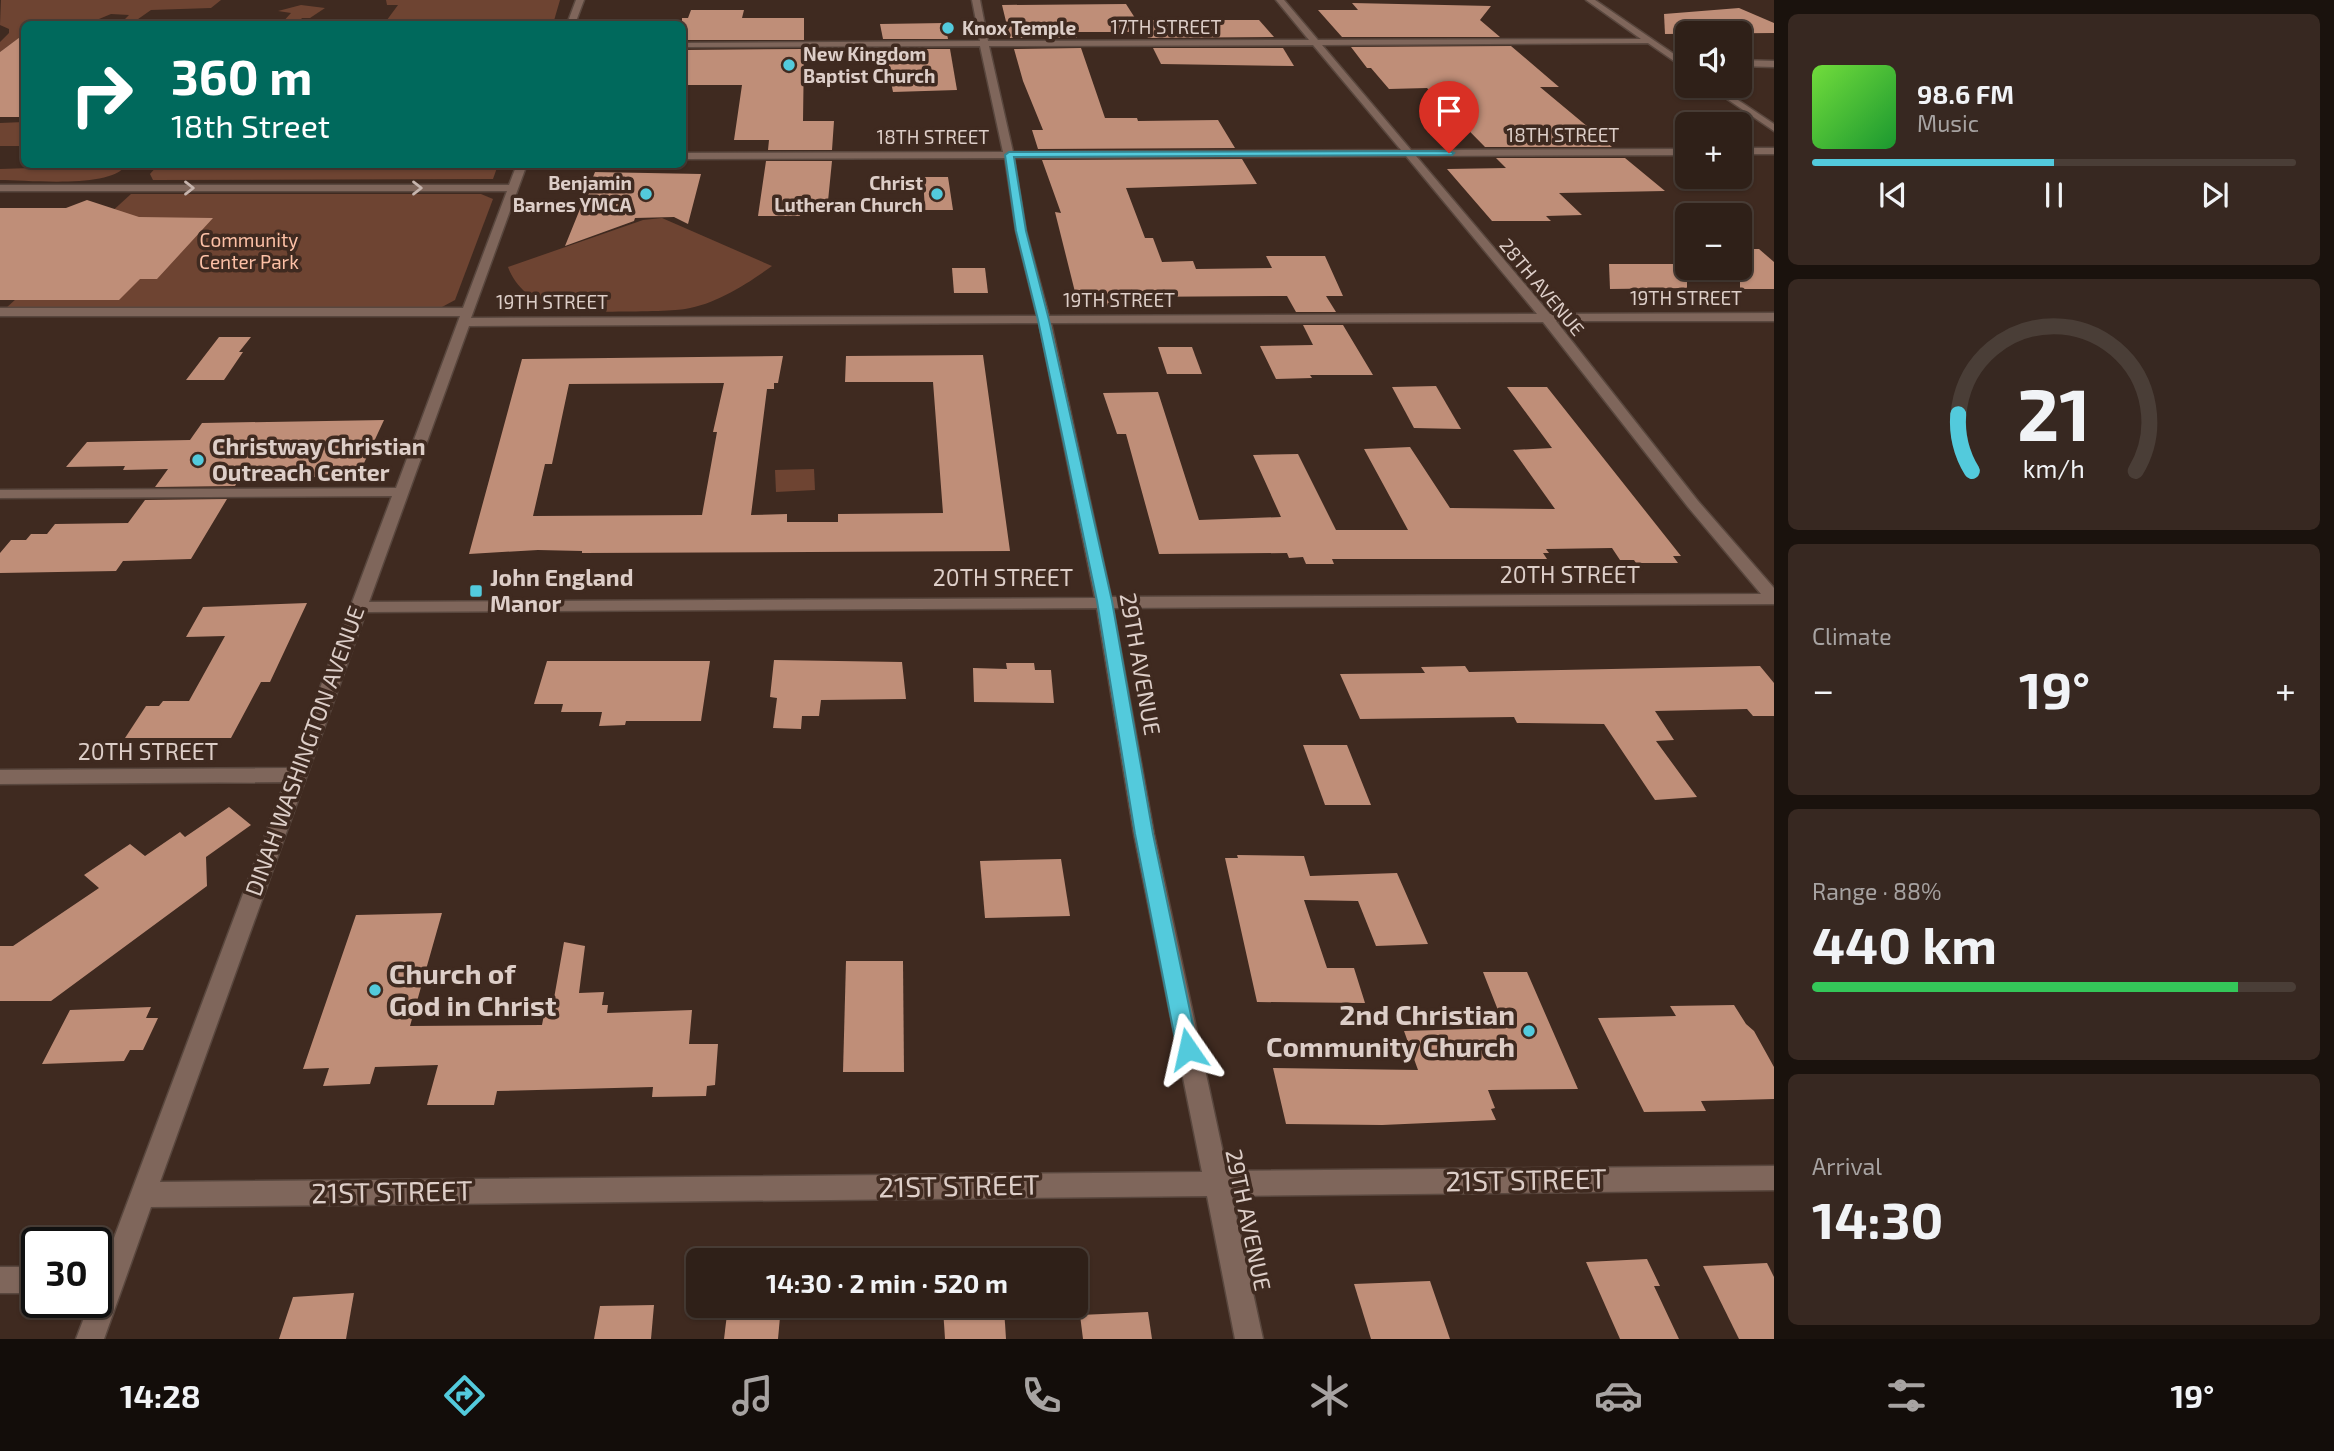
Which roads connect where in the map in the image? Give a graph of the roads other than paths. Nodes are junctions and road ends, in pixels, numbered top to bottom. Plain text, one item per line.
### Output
1 (580, 0) edge
2 (976, 0) edge
3 (1280, 0) edge
4 (1590, 0) edge
5 (572, 21) edge
6 (1649, 41) junction
7 (1315, 42) junction
8 (986, 44) junction
9 (686, 45) edge
10 (1675, 58) edge
11 (1752, 63) edge
12 (1774, 64) edge
13 (1730, 98) edge
14 (1774, 128) edge
15 (1752, 151) edge
16 (1774, 151) edge
17 (1675, 152) edge
18 (1410, 154) junction
19 (1009, 155) junction
20 (686, 156) edge
21 (520, 168) edge
22 (513, 187) junction
23 (0, 188) edge
24 (0, 312) edge
25 (465, 317) junction
26 (1774, 317) edge
27 (1547, 318) junction
28 (1044, 320) junction
29 (400, 492) junction
30 (0, 494) edge
31 (1774, 598) edge
32 (1104, 601) junction
33 (358, 607) junction
34 (297, 775) junction
35 (0, 777) edge
36 (1774, 1178) edge
37 (1215, 1183) junction
38 (144, 1195) junction
39 (112, 1263) edge
40 (0, 1280) edge
41 (21, 1280) edge
42 (95, 1318) edge
43 (90, 1339) edge
44 (1249, 1339) edge

1 - 5 street
2 - 8 street, 29TH AVENUE
3 - 7 street, 28TH AVENUE
4 - 6 street
6 - 7 street, 17TH STREET
6 - 10 street
7 - 8 street, 17TH STREET
7 - 18 street, 28TH AVENUE
8 - 9 street, 17TH STREET
8 - 19 street, 29TH AVENUE
11 - 12 street
13 - 14 street
15 - 16 street
17 - 18 street, 18TH STREET
18 - 19 street, 18TH STREET
18 - 27 street, 28TH AVENUE
19 - 20 street, 18TH STREET
19 - 28 street, 29TH AVENUE
21 - 22 street, DINAH WASHINGTON AVENUE
23 -> 22 street
22 - 25 street, DINAH WASHINGTON AVENUE
24 - 25 street, 19TH STREET
25 - 28 street, 19TH STREET
25 - 29 street, DINAH WASHINGTON AVENUE
26 - 27 street, 19TH STREET
27 - 28 street, 19TH STREET
27 - 31 street, 28TH AVENUE
28 - 32 street, 29TH AVENUE
29 - 30 street
29 - 33 street, DINAH WASHINGTON AVENUE
31 - 32 street, 20TH STREET
32 - 33 street, 20TH STREET
32 - 37 street, 29TH AVENUE
33 - 34 street, DINAH WASHINGTON AVENUE
34 - 35 street, 20TH STREET
34 - 38 street, DINAH WASHINGTON AVENUE
36 - 37 street, 21ST STREET
37 - 38 street, 21ST STREET
37 - 44 street, 29TH AVENUE
38 - 39 street, DINAH WASHINGTON AVENUE
40 - 41 street
42 - 43 street, DINAH WASHINGTON AVENUE

